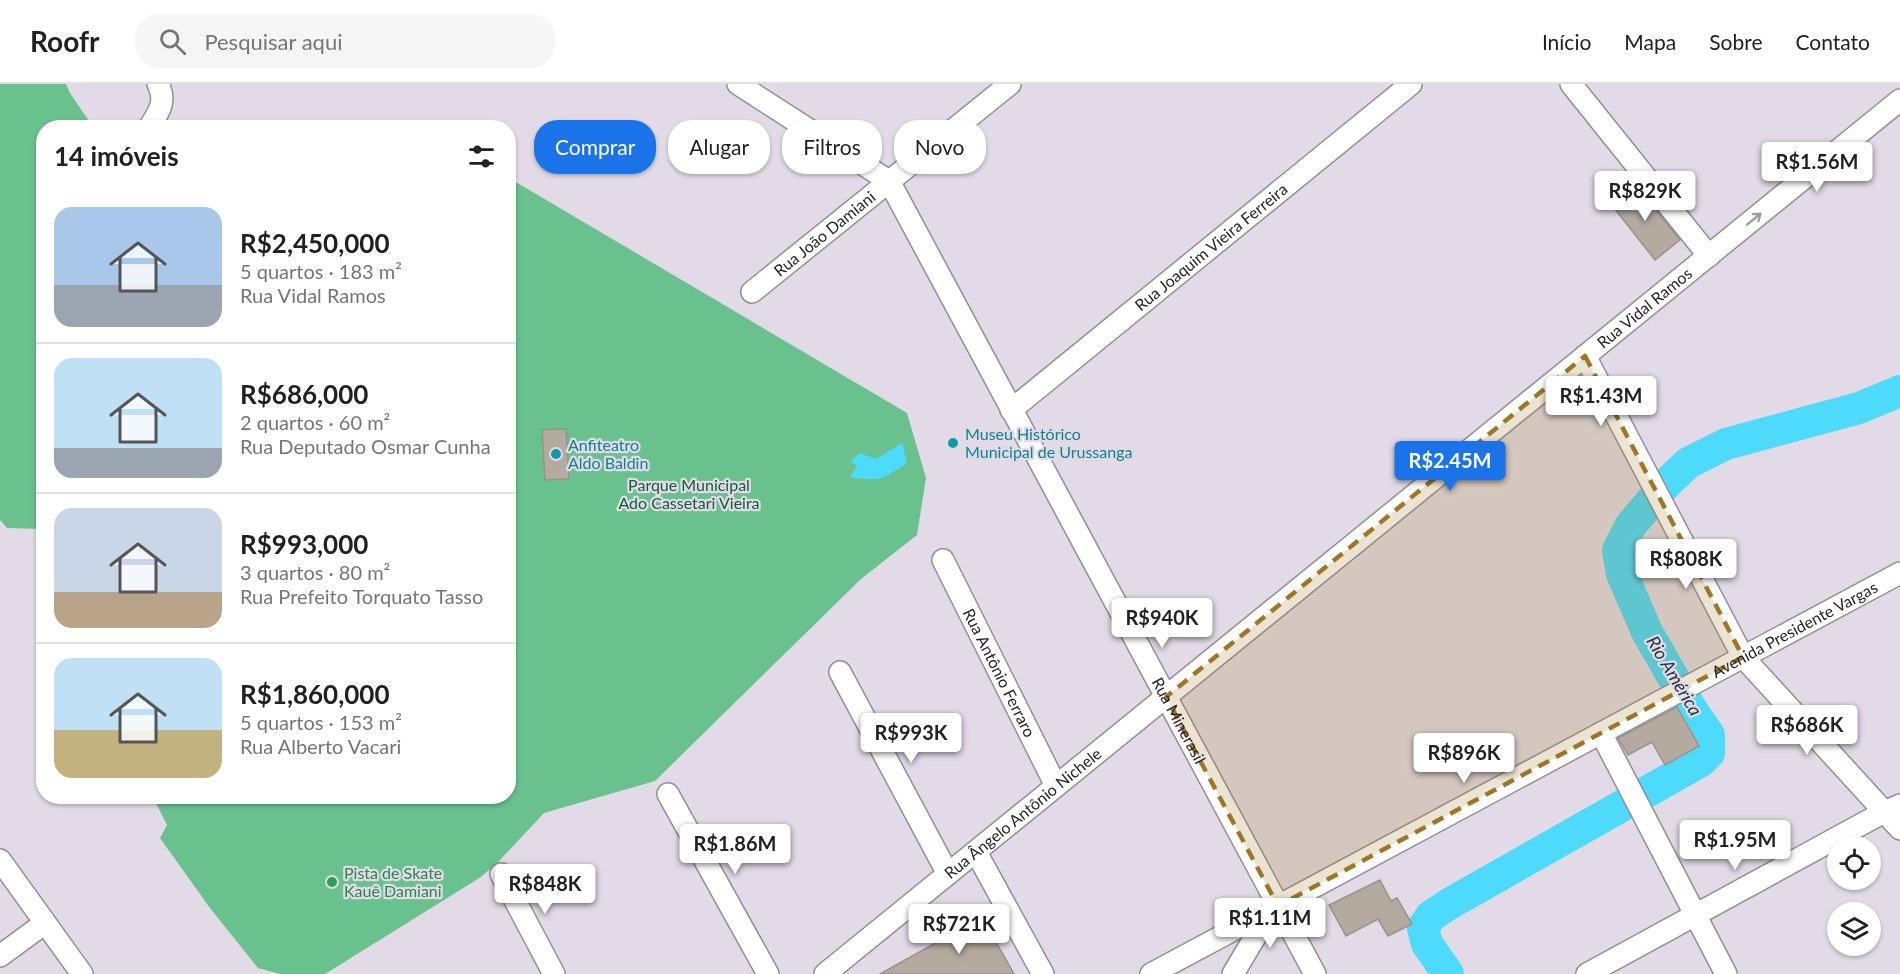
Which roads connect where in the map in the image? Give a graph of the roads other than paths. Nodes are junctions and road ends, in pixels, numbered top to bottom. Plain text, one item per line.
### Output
1 (158, 84) edge
2 (738, 84) edge
3 (1010, 84) edge
4 (1411, 84) edge
5 (1571, 84) edge
6 (1900, 100) edge
7 (154, 120) edge
8 (889, 181) junction
9 (1709, 256) junction
10 (752, 292) dead end
11 (1585, 356) junction
12 (1011, 410) junction
13 (943, 560) dead end
14 (1900, 573) edge
15 (1743, 657) junction
16 (840, 672) dead end
17 (1166, 697) junction
18 (1601, 733) junction
19 (1056, 786) junction
20 (668, 794) dead end
21 (1892, 808) edge
22 (1900, 829) edge
23 (976, 852) junction
24 (0, 860) edge
25 (501, 874) dead end
26 (948, 874) junction
27 (1278, 906) junction
28 (1695, 915) junction
29 (45, 923) junction
30 (0, 956) edge
31 (82, 974) edge
32 (554, 974) edge
33 (768, 974) edge
34 (825, 974) edge
35 (1043, 974) edge
36 (1151, 974) edge
37 (1233, 974) edge
38 (1315, 974) edge
39 (1587, 974) edge
40 (1726, 974) edge

1 - 7 street
2 - 8 street
3 - 8 street, Rua João Damiani
4 - 12 street, Rua Joaquim Vieira Ferreira
5 - 9 street
9 -> 6 street, Rua Vidal Ramos
8 - 10 street, Rua João Damiani
8 - 12 street, Rua Minerasil
9 - 11 street, Rua Vidal Ramos
11 - 15 street
11 - 17 street, Rua Vidal Ramos
12 - 17 street, Rua Minerasil
13 - 19 street, Rua Antônio Ferraro
14 - 15 street, Avenida Presidente Vargas
15 - 18 street, Avenida Presidente Vargas
15 - 21 street
16 - 26 street
17 - 19 street, Rua Ângelo Antônio Nichele
17 - 27 street, Rua Minerasil
18 - 27 street, Avenida Presidente Vargas
18 - 28 street
19 - 23 street, Rua Ângelo Antônio Nichele
20 - 33 street
21 - 22 street
21 - 28 street
23 - 26 street, Rua Ângelo Antônio Nichele
23 - 35 street
24 - 29 street
25 - 32 street
26 - 34 street, Rua Ângelo Antônio Nichele
27 - 36 street, Avenida Presidente Vargas
27 - 37 street
27 - 38 street, Rua Minerasil
28 - 39 street
28 - 40 street
29 - 30 street
29 - 31 street

